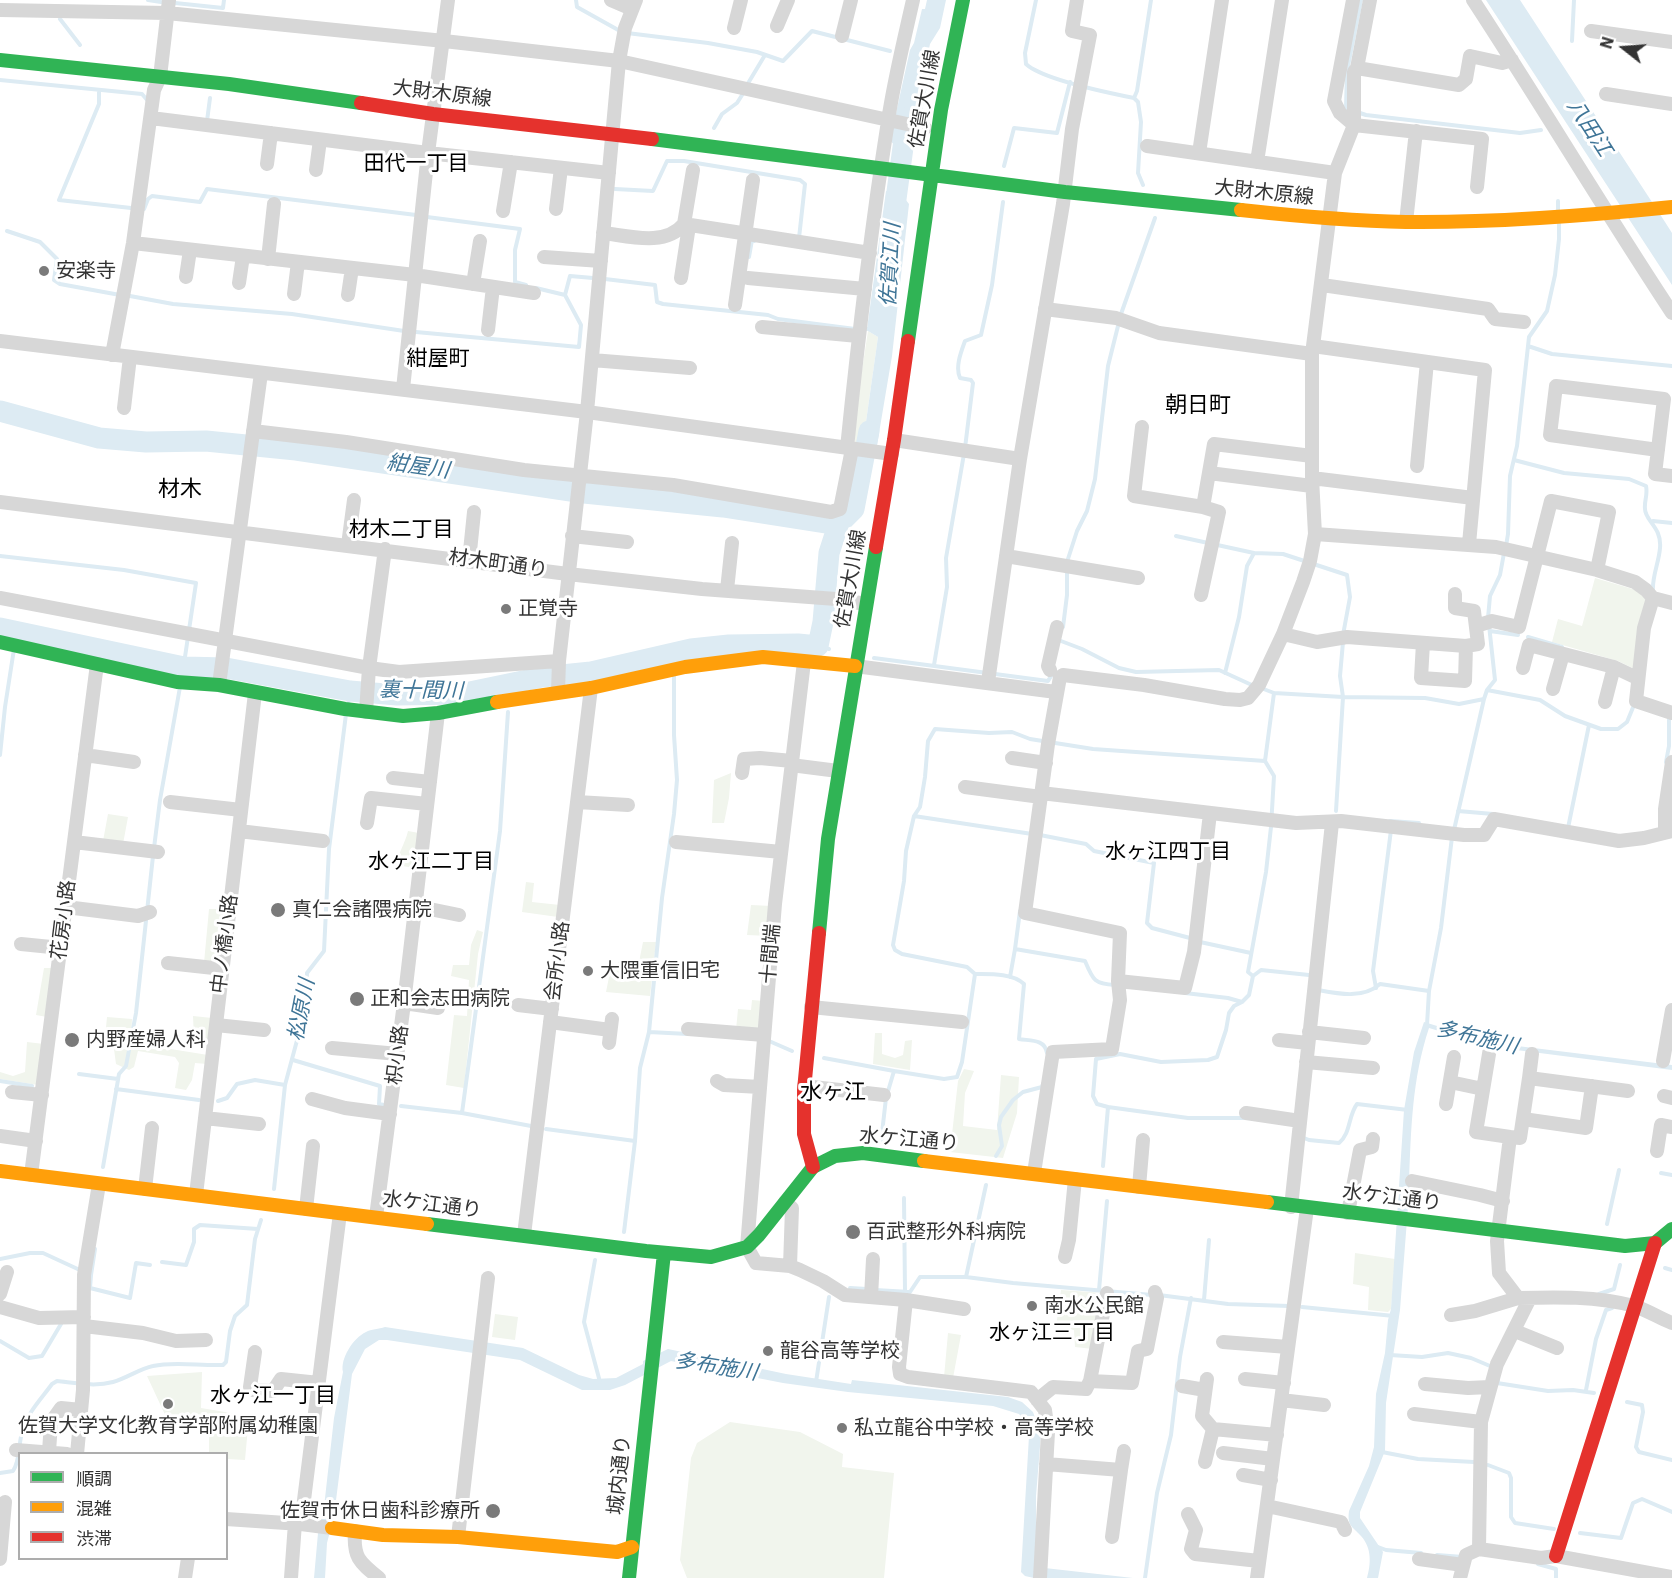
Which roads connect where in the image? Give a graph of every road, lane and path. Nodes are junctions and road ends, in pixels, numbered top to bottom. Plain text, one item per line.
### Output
1 (448, 0) edge
2 (611, 0) edge
3 (741, 0) edge
4 (788, 0) edge
5 (851, 0) edge
6 (913, 0) edge
7 (963, 0) edge
8 (1077, 0) edge
9 (1222, 0) edge
10 (1282, 0) edge
11 (1353, 0) edge
12 (1370, 0) edge
13 (1473, 0) edge
14 (634, 4) edge
15 (168, 7) edge
16 (0, 10) edge
17 (777, 26) dead end
18 (734, 28) dead end
19 (1591, 31) dead end
20 (842, 36) dead end
21 (444, 41) junction
22 (1672, 42) edge
23 (0, 60) edge
24 (1512, 60) junction
25 (619, 62) junction
26 (1357, 69) junction
27 (160, 77) junction
28 (1606, 94) dead end
29 (1672, 104) edge
30 (433, 114) junction
31 (151, 118) junction
32 (888, 119) junction
33 (1354, 125) junction
34 (925, 128) dead end
35 (1416, 131) junction
36 (271, 133) junction
37 (614, 134) junction
38 (320, 140) junction
39 (1147, 146) dead end
40 (428, 153) junction
41 (1199, 153) junction
42 (511, 162) junction
43 (1257, 162) junction
44 (267, 164) dead end
45 (561, 168) junction
46 (880, 168) junction
47 (316, 170) dead end
48 (693, 170) dead end
49 (609, 173) junction
50 (1335, 173) junction
51 (926, 174) junction
52 (753, 180) dead end
53 (1477, 187) dead end
54 (1065, 192) junction
55 (274, 204) dead end
56 (1670, 208) edge
57 (556, 209) dead end
58 (503, 211) dead end
59 (1607, 214) junction
60 (1328, 219) junction
61 (1406, 222) junction
62 (687, 225) junction
63 (603, 233) junction
64 (745, 233) junction
65 (480, 241) dead end
66 (133, 243) junction
67 (190, 250) junction
68 (870, 253) junction
69 (243, 256) junction
70 (544, 257) dead end
71 (268, 259) junction
72 (601, 261) junction
73 (298, 262) junction
74 (352, 268) junction
75 (415, 275) junction
76 (186, 277) dead end
77 (681, 278) dead end
78 (748, 278) dead end
79 (239, 283) dead end
80 (473, 284) junction
81 (1322, 285) junction
82 (493, 287) junction
83 (865, 290) junction
84 (534, 293) dead end
85 (294, 294) dead end
86 (348, 295) dead end
87 (735, 305) dead end
88 (1045, 309) junction
89 (1672, 313) edge
90 (1524, 322) dead end
91 (762, 327) dead end
92 (488, 330) dead end
93 (859, 330) junction
94 (0, 340) edge
95 (1313, 350) junction
96 (112, 355) junction
97 (130, 357) junction
98 (592, 360) junction
99 (1427, 362) junction
100 (690, 368) dead end
101 (261, 373) junction
102 (403, 389) junction
103 (124, 408) dead end
104 (587, 412) junction
105 (1142, 427) dead end
106 (251, 441) junction
107 (893, 447) junction
108 (851, 448) junction
109 (1658, 450) junction
110 (1312, 456) junction
111 (1020, 459) junction
112 (1417, 466) dead end
113 (1209, 473) junction
114 (579, 476) junction
115 (1672, 476) edge
116 (1312, 482) junction
117 (1473, 498) junction
118 (354, 500) dead end
119 (0, 502) edge
120 (1203, 507) junction
121 (474, 512) dead end
122 (240, 532) junction
123 (1315, 534) junction
124 (573, 536) junction
125 (627, 542) dead end
126 (732, 543) dead end
127 (1469, 544) junction
128 (348, 545) junction
129 (386, 549) junction
130 (1006, 556) junction
131 (1537, 557) junction
132 (469, 561) junction
133 (1597, 570) junction
134 (568, 574) junction
135 (1138, 578) dead end
136 (727, 590) junction
137 (1455, 594) dead end
138 (1201, 595) dead end
139 (0, 598) edge
140 (1661, 601) edge
141 (866, 604) junction
142 (1484, 624) junction
143 (1057, 627) dead end
144 (1519, 627) junction
145 (1283, 634) junction
146 (1423, 643) junction
147 (9, 644) edge
148 (1529, 645) junction
149 (1466, 646) junction
150 (224, 647) junction
151 (1563, 654) junction
152 (558, 662) junction
153 (804, 662) junction
154 (97, 664) junction
155 (855, 666) junction
156 (1614, 667) junction
157 (1523, 669) dead end
158 (368, 670) junction
159 (1050, 670) dead end
160 (989, 676) junction
161 (1637, 678) junction
162 (219, 682) junction
163 (591, 688) junction
164 (1553, 689) dead end
165 (557, 691) junction
166 (1056, 692) junction
167 (255, 693) junction
168 (1605, 702) dead end
169 (366, 709) junction
170 (438, 713) junction
171 (1672, 713) edge
172 (85, 755) junction
173 (1012, 758) dead end
174 (134, 762) dead end
175 (1672, 762) edge
176 (792, 763) junction
177 (1046, 763) junction
178 (831, 770) junction
179 (742, 773) dead end
180 (393, 778) dead end
181 (430, 783) junction
182 (965, 787) dead end
183 (1041, 795) junction
184 (170, 802) dead end
185 (577, 802) junction
186 (427, 804) junction
187 (628, 805) dead end
188 (241, 810) junction
189 (1210, 813) junction
190 (367, 823) dead end
191 (1332, 823) junction
192 (239, 831) junction
193 (1669, 831) edge
194 (323, 841) dead end
195 (74, 842) junction
196 (676, 842) dead end
197 (153, 851) dead end
198 (781, 852) junction
199 (415, 906) junction
200 (66, 907) junction
201 (147, 913) dead end
202 (459, 915) dead end
203 (21, 944) dead end
204 (61, 948) junction
205 (168, 963) dead end
206 (223, 969) junction
207 (1119, 985) junction
208 (404, 1003) junction
209 (518, 1005) dead end
210 (811, 1007) junction
211 (438, 1008) dead end
212 (1672, 1010) edge
213 (551, 1016) junction
214 (962, 1022) dead end
215 (216, 1025) junction
216 (688, 1029) dead end
217 (264, 1030) dead end
218 (610, 1031) dead end
219 (764, 1035) junction
220 (1308, 1038) junction
221 (1364, 1038) dead end
222 (1279, 1040) dead end
223 (332, 1048) dead end
224 (1490, 1048) dead end
225 (398, 1054) junction
226 (1532, 1054) dead end
227 (1454, 1056) dead end
228 (1663, 1061) dead end
229 (1306, 1062) junction
230 (1373, 1068) dead end
231 (1529, 1078) junction
232 (717, 1081) dead end
233 (1450, 1082) junction
234 (804, 1086) junction
235 (1592, 1086) junction
236 (760, 1087) junction
237 (1484, 1089) junction
238 (1628, 1091) dead end
239 (12, 1092) dead end
240 (42, 1095) junction
241 (884, 1095) dead end
242 (312, 1099) dead end
243 (1446, 1104) dead end
244 (1246, 1113) dead end
245 (390, 1114) junction
246 (205, 1118) junction
247 (1523, 1119) junction
248 (1300, 1121) junction
249 (259, 1124) dead end
250 (1672, 1127) edge
251 (152, 1128) dead end
252 (0, 1136) edge
253 (1510, 1137) junction
254 (1374, 1139) dead end
255 (1143, 1140) dead end
256 (36, 1141) junction
257 (314, 1146) dead end
258 (1657, 1151) dead end
259 (813, 1167) junction
260 (0, 1171) edge
261 (1034, 1173) junction
262 (31, 1175) junction
263 (1075, 1179) junction
264 (1412, 1181) dead end
265 (99, 1184) junction
266 (1139, 1187) junction
267 (145, 1189) junction
268 (195, 1195) junction
269 (1503, 1201) junction
270 (785, 1202) junction
271 (1292, 1207) junction
272 (1307, 1208) junction
273 (306, 1209) junction
274 (340, 1213) junction
275 (1348, 1213) junction
276 (376, 1217) junction
277 (1672, 1229) edge
278 (1499, 1230) junction
279 (524, 1235) junction
280 (1655, 1243) junction
281 (747, 1247) junction
282 (664, 1253) junction
283 (1065, 1257) dead end
284 (873, 1259) dead end
285 (790, 1266) junction
286 (7, 1272) dead end
287 (488, 1278) dead end
288 (871, 1292) junction
289 (1107, 1293) dead end
290 (0, 1294) edge
291 (1156, 1295) dead end
292 (1519, 1296) junction
293 (906, 1300) junction
294 (1634, 1306) junction
295 (0, 1307) edge
296 (964, 1309) dead end
297 (1451, 1315) dead end
298 (84, 1321) junction
299 (1672, 1323) edge
300 (1515, 1331) junction
301 (206, 1340) dead end
302 (1223, 1342) dead end
303 (1288, 1347) junction
304 (1557, 1348) dead end
305 (255, 1352) dead end
306 (1245, 1379) dead end
307 (1090, 1381) junction
308 (319, 1383) junction
309 (1284, 1383) junction
310 (1425, 1384) dead end
311 (1182, 1386) dead end
312 (1490, 1387) junction
313 (1037, 1400) junction
314 (1281, 1400) junction
315 (1324, 1405) dead end
316 (81, 1410) junction
317 (1414, 1414) dead end
318 (1481, 1422) junction
319 (1213, 1429) junction
320 (1276, 1435) junction
321 (19, 1450) dead end
322 (1124, 1450) dead end
323 (49, 1452) joint
324 (77, 1452) edge
325 (1223, 1453) dead end
326 (1273, 1460) junction
327 (1205, 1462) dead end
328 (1046, 1464) junction
329 (1121, 1470) junction
330 (1243, 1475) dead end
331 (1270, 1480) junction
332 (2, 1502) edge
333 (18, 1503) edge
334 (1267, 1506) junction
335 (1188, 1514) dead end
336 (228, 1519) edge
337 (298, 1524) junction
338 (1345, 1530) dead end
339 (355, 1531) junction
340 (458, 1537) junction
341 (1112, 1537) dead end
342 (632, 1547) junction
343 (1479, 1549) junction
344 (1556, 1556) junction
345 (0, 1559) edge
346 (1419, 1559) dead end
347 (188, 1560) edge
348 (1259, 1561) junction
349 (1463, 1565) edge
350 (1040, 1572) edge
351 (375, 1577) edge
352 (1667, 1577) edge
353 (185, 1578) edge
354 (291, 1578) edge
355 (629, 1578) edge
356 (1257, 1578) edge

1 - 21 street
2 - 14 street
3 - 18 street
4 - 17 street
5 - 20 street
6 - 32 street
7 - 51 street, 佐賀大川線
8 - 54 street
9 - 41 street
10 - 43 street
11 - 33 street
12 - 26 street
13 - 24 street
14 - 25 street
15 - 16 street
15 - 21 street
15 - 27 street
19 - 22 street
21 - 25 street
21 - 30 street
23 - 27 street, 大財木原線
24 - 26 street
24 - 59 street
25 - 32 street
25 - 37 street
26 - 33 street
27 - 30 street, 大財木原線
27 - 31 street
28 - 29 street
30 - 37 street, 大財木原線
30 - 40 street
31 - 36 street
31 - 66 street
32 - 34 street
32 - 46 street
33 - 35 street
33 - 50 street
35 - 53 street
35 - 61 street
36 - 38 street
36 - 44 street
37 - 46 street, 大財木原線
37 - 49 street
38 - 40 street
38 - 47 street
39 - 41 street
40 - 42 street
40 - 75 street
41 - 43 street
42 - 45 street
42 - 58 street
43 - 50 street
45 - 49 street
45 - 57 street
46 - 51 street, 大財木原線
46 - 68 street
48 - 62 street
49 - 63 street
50 - 60 street
51 - 54 street, 大財木原線
51 - 107 street, 佐賀大川線
52 - 64 street
54 - 60 street, 大財木原線
54 - 88 street
55 - 71 street
56 - 59 street, 大財木原線
59 - 61 street, 大財木原線
59 - 89 street
60 - 61 street, 大財木原線
60 - 81 street
62 - 63 street
62 - 64 street
62 - 77 street
63 - 72 street
64 - 68 street
64 - 87 street
65 - 80 street
66 - 67 street
66 - 96 street
67 - 69 street
67 - 76 street
68 - 83 street
69 - 71 street
69 - 79 street
70 - 72 street
71 - 73 street
72 - 98 street
73 - 74 street
73 - 85 street
74 - 75 street
74 - 86 street
75 - 80 street
75 - 102 street
78 - 83 street
80 - 82 street
81 - 90 street
81 - 95 street
82 - 84 street
82 - 92 street
83 - 93 street
88 - 95 street
88 - 111 street
91 - 93 street
93 - 108 street
94 - 96 street
95 - 99 street
95 - 110 street
96 - 97 street
97 - 101 street
97 - 103 street
98 - 100 street
98 - 104 street
99 - 112 street
99 - 117 street
101 - 102 street
101 - 106 street
102 - 104 street
104 - 108 street
104 - 114 street
105 - 120 street
106 - 114 street
106 - 122 street
107 - 108 street
107 - 111 street
107 - 141 street, 佐賀大川線
108 - 114 street
109 - 109 street
109 - 115 street
110 - 113 street
110 - 116 street
111 - 130 street
113 - 116 street
113 - 120 street
114 - 124 street
116 - 117 street
116 - 123 street
117 - 127 street
118 - 128 street
119 - 122 street, 材木町通り
120 - 138 street
121 - 132 street
122 - 128 street, 材木町通り
122 - 150 street
123 - 127 street
123 - 145 street
124 - 125 street
124 - 134 street
126 - 136 street
127 - 131 street
128 - 129 street, 材木町通り
129 - 132 street, 材木町通り
129 - 158 street
130 - 135 street
130 - 160 street
131 - 133 street
131 - 133 street
131 - 144 street
132 - 134 street, 材木町通り
133 - 140 street
134 - 136 street, 材木町通り
134 - 152 street
136 - 141 street, 材木町通り
137 - 142 street
139 - 150 street
140 - 161 street
141 - 155 street, 佐賀大川線
142 - 144 street
142 - 149 street
143 - 159 street
144 - 148 street
145 - 146 street
145 - 166 street
146 - 149 street
146 - 149 street
147 - 154 street
148 - 151 street
148 - 157 street
150 - 158 street
150 - 162 street
151 - 156 street
151 - 164 street
152 - 158 street
152 - 165 street
153 - 155 street
153 - 163 street
153 - 176 street, 十間端
154 - 162 street
154 - 172 street, 花房小路
155 - 160 street
155 - 178 street, 佐賀大川線
156 - 161 street
156 - 168 street
158 - 169 street
160 - 166 street
161 - 171 street
162 - 167 street
163 - 165 street
163 - 185 street, 会所小路
165 - 170 street
166 - 177 street
167 - 169 street
167 - 188 street, 中ノ橋小路
169 - 170 street
170 - 181 street, 枳小路
172 - 174 street
172 - 195 street, 花房小路
173 - 177 street
175 - 193 street
176 - 178 street
176 - 179 street
176 - 198 street, 十間端
177 - 183 street
178 - 210 street, 佐賀大川線
180 - 181 street
181 - 186 street, 枳小路
182 - 183 street
183 - 189 street
183 - 207 street
184 - 188 street
185 - 187 street
185 - 213 street, 会所小路
186 - 190 street
186 - 199 street, 枳小路
188 - 192 street, 中ノ橋小路
189 - 191 street
189 - 207 street
191 - 193 street
191 - 220 street
192 - 194 street
192 - 206 street, 中ノ橋小路
195 - 197 street
195 - 200 street, 花房小路
196 - 198 street
198 - 219 street, 十間端
199 - 202 street
199 - 208 street, 枳小路
200 - 201 street
200 - 204 street, 花房小路
203 - 204 street
204 - 240 street, 花房小路
205 - 206 street
206 - 215 street, 中ノ橋小路
207 - 261 street
208 - 211 street
208 - 225 street, 枳小路
209 - 213 street
210 - 214 street
210 - 234 street, 佐賀大川線
212 - 228 street
213 - 218 street
213 - 279 street, 会所小路
215 - 217 street
215 - 246 street, 中ノ橋小路
216 - 219 street
219 - 236 street, 十間端
220 - 221 street
220 - 222 street
220 - 229 street
223 - 225 street
224 - 237 street
225 - 245 street, 枳小路
226 - 231 street
227 - 233 street
229 - 230 street
229 - 248 street
231 - 235 street
231 - 247 street
232 - 236 street
233 - 237 street
233 - 243 street
234 - 241 street
234 - 259 street, 佐賀大川線
235 - 238 street
235 - 247 street
236 - 281 street, 十間端
237 - 253 street
239 - 240 street
240 - 256 street, 花房小路
242 - 245 street
244 - 248 street
245 - 276 street, 枳小路
246 - 249 street
246 - 268 street, 中ノ橋小路
247 - 253 street
248 - 271 street
250 - 258 street
251 - 267 street
252 - 256 street
253 - 269 street
254 - 275 street
255 - 266 street
256 - 262 street, 花房小路
257 - 273 street
259 - 261 street, 水ケ江通り
259 - 270 street, 水ケ江通り
260 - 262 street, 水ケ江通り
261 - 263 street, 水ケ江通り
262 - 265 street, 水ケ江通り
263 - 266 street, 水ケ江通り
263 - 283 street
264 - 269 street
265 - 267 street, 水ケ江通り
265 - 298 street
266 - 271 street, 水ケ江通り
267 - 268 street, 水ケ江通り
268 - 273 street, 水ケ江通り
269 - 278 street
270 - 281 street, 水ケ江通り
270 - 285 street
271 - 272 street, 水ケ江通り
272 - 275 street, 水ケ江通り
272 - 303 street
273 - 274 street, 水ケ江通り
274 - 276 street, 水ケ江通り
274 - 308 street
275 - 278 street, 水ケ江通り
276 - 279 street, 水ケ江通り
277 - 280 street
278 - 280 street, 水ケ江通り
278 - 292 street
279 - 282 street, 水ケ江通り
280 - 294 street
281 - 282 street, 水ケ江通り
281 - 285 street
282 - 342 street, 城内通り
284 - 288 street
285 - 288 street
286 - 290 street
287 - 340 street
288 - 293 street
289 - 307 street
291 - 307 street
292 - 294 street
292 - 297 street
292 - 300 street
293 - 296 street
293 - 313 street
294 - 299 street
294 - 344 street
295 - 298 street
298 - 301 street
298 - 316 street
300 - 304 street
300 - 312 street
302 - 303 street
303 - 309 street
305 - 308 street
306 - 309 street
307 - 313 street
308 - 337 street
309 - 314 street
310 - 312 street
311 - 319 street
312 - 318 street
313 - 328 street
314 - 315 street
314 - 320 street
316 - 323 street
316 - 324 street
317 - 318 street
318 - 343 street
319 - 320 street
319 - 327 street
320 - 326 street
321 - 323 street
322 - 329 street
325 - 326 street
326 - 331 street
328 - 329 street
328 - 350 street
329 - 341 street
330 - 331 street
331 - 334 street
332 - 333 street
332 - 345 street
334 - 338 street
334 - 348 street
335 - 348 street
336 - 337 street
337 - 339 street
337 - 354 street
339 - 340 street
339 - 351 street
340 - 342 street
342 - 355 street, 城内通り
343 - 344 street
343 - 349 street
344 - 352 street
346 - 349 street
347 - 353 street
348 - 356 street

